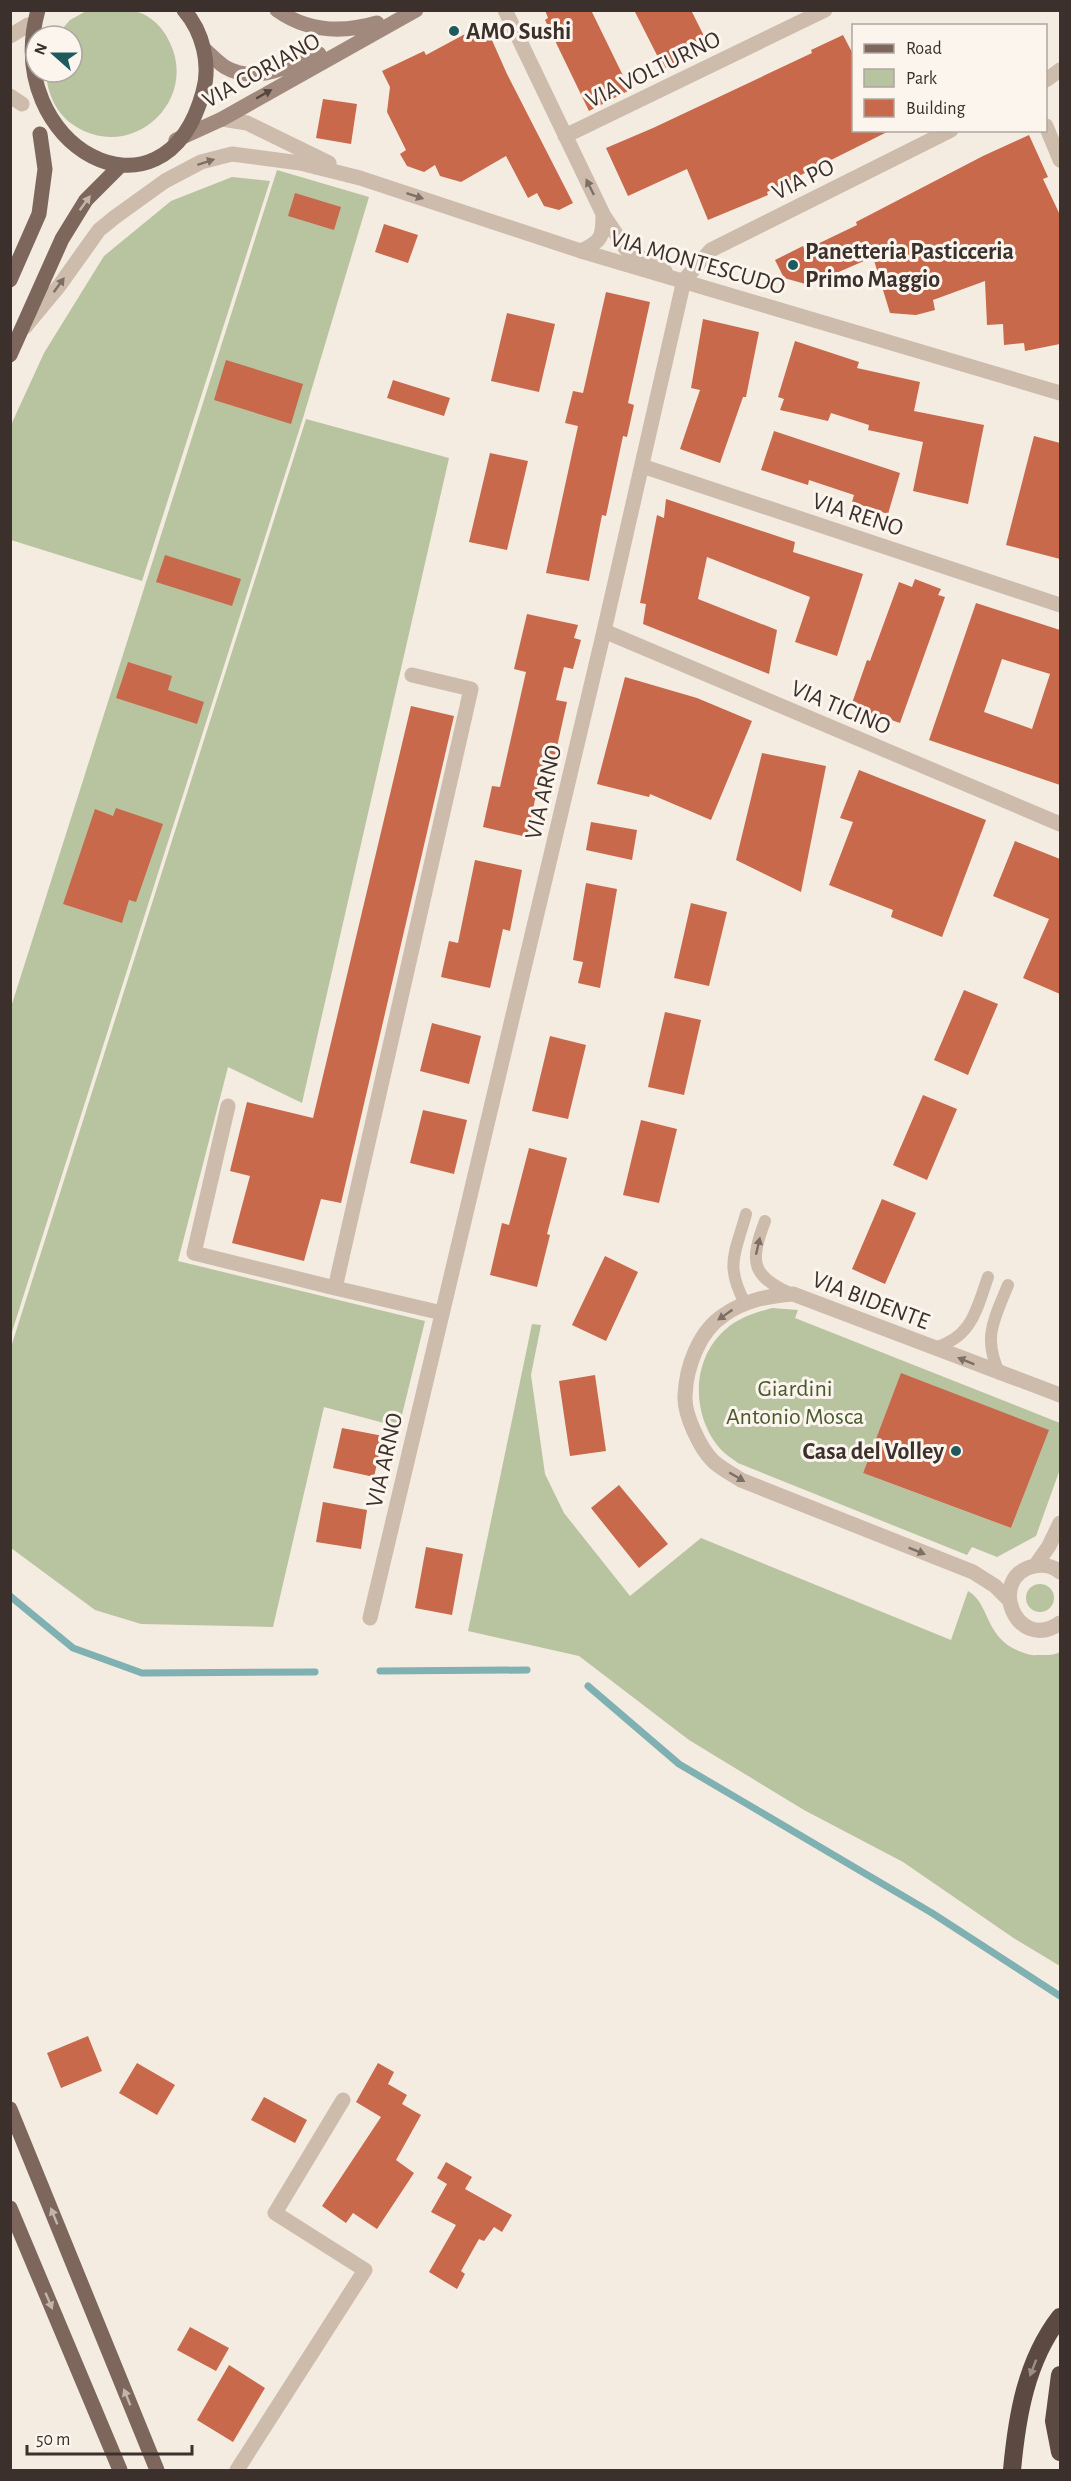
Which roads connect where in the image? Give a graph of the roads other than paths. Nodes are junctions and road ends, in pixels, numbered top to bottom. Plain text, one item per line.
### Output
1 (38, 10) edge
2 (278, 10) edge
3 (505, 10) edge
4 (825, 10) edge
5 (187, 12) edge
6 (410, 14) edge
7 (29, 24) edge
8 (24, 27) edge
9 (10, 36) edge
10 (367, 36) junction
11 (24, 37) edge
12 (204, 49) junction
13 (18, 54) dead end
14 (1060, 70) edge
15 (1047, 80) edge
16 (16, 94) edge
17 (222, 119) junction
18 (1047, 128) edge
19 (947, 132) edge
20 (40, 134) junction
21 (566, 136) junction
22 (175, 141) junction
23 (1060, 160) edge
24 (120, 166) junction
25 (360, 178) junction
26 (603, 214) junction
27 (581, 251) junction
28 (10, 280) edge
29 (684, 280) junction
30 (22, 330) junction
31 (10, 355) edge
32 (1060, 393) edge
33 (642, 466) junction
34 (1060, 605) edge
35 (604, 631) junction
36 (412, 675) dead end
37 (1060, 824) edge
38 (228, 1107) dead end
39 (746, 1214) dead end
40 (765, 1221) dead end
41 (988, 1277) dead end
42 (1008, 1285) dead end
43 (335, 1288) junction
44 (793, 1294) junction
45 (745, 1303) junction
46 (442, 1313) junction
47 (934, 1348) junction
48 (1000, 1374) junction
49 (1060, 1395) edge
50 (1060, 1523) edge
51 (1035, 1566) junction
52 (1060, 1572) edge
53 (1009, 1600) junction
54 (370, 1618) dead end
55 (1060, 1623) edge
56 (343, 2100) dead end
57 (10, 2109) edge
58 (10, 2208) edge
59 (1060, 2317) edge
60 (1060, 2375) edge
61 (1060, 2452) edge
62 (120, 2470) edge
63 (157, 2470) edge
64 (237, 2470) edge
65 (1012, 2470) edge

1 - 7 main road
2 - 6 main road, VIA CORIANO
3 - 21 street
4 - 21 street, VIA VOLTURNO
5 - 12 main road
6 - 10 main road, VIA CORIANO
8 - 9 street
10 - 12 main road, VIA CORIANO
17 -> 10 main road, VIA CORIANO
11 - 13 main road
12 - 22 main road
14 - 15 street
16 - 20 main road
17 - 22 main road, VIA CORIANO
17 - 25 street, VIA MONTESCUDO
18 - 23 street
19 - 29 street, VIA PO
20 - 24 main road
20 - 28 main road
26 -> 21 street
22 - 24 main road
30 -> 24 main road
25 -> 27 street, VIA MONTESCUDO
30 -> 25 street, VIA MONTESCUDO
26 - 27 street
26 - 29 street
27 - 29 street, VIA MONTESCUDO
29 - 32 street, VIA MONTESCUDO
29 - 33 street, VIA ARNO
30 - 31 main road
33 - 34 street, VIA RENO
33 - 35 street, VIA ARNO
35 - 37 street, VIA TICINO
35 - 46 street, VIA ARNO
36 - 43 street
38 - 43 street
39 - 45 lane
44 -> 40 lane
41 - 47 lane
42 - 48 lane
43 - 46 street
44 - 45 street, VIA BIDENTE
44 - 47 street, VIA BIDENTE
45 -> 53 street, VIA BIDENTE
46 - 54 street, VIA ARNO
48 -> 47 street, VIA BIDENTE
48 - 49 street, VIA BIDENTE
50 - 51 street
51 - 52 street
51 - 53 street
53 - 55 street, VIA BIDENTE
56 - 64 street
63 -> 57 main road
58 -> 62 main road
59 -> 65 highway
60 - 61 highway

